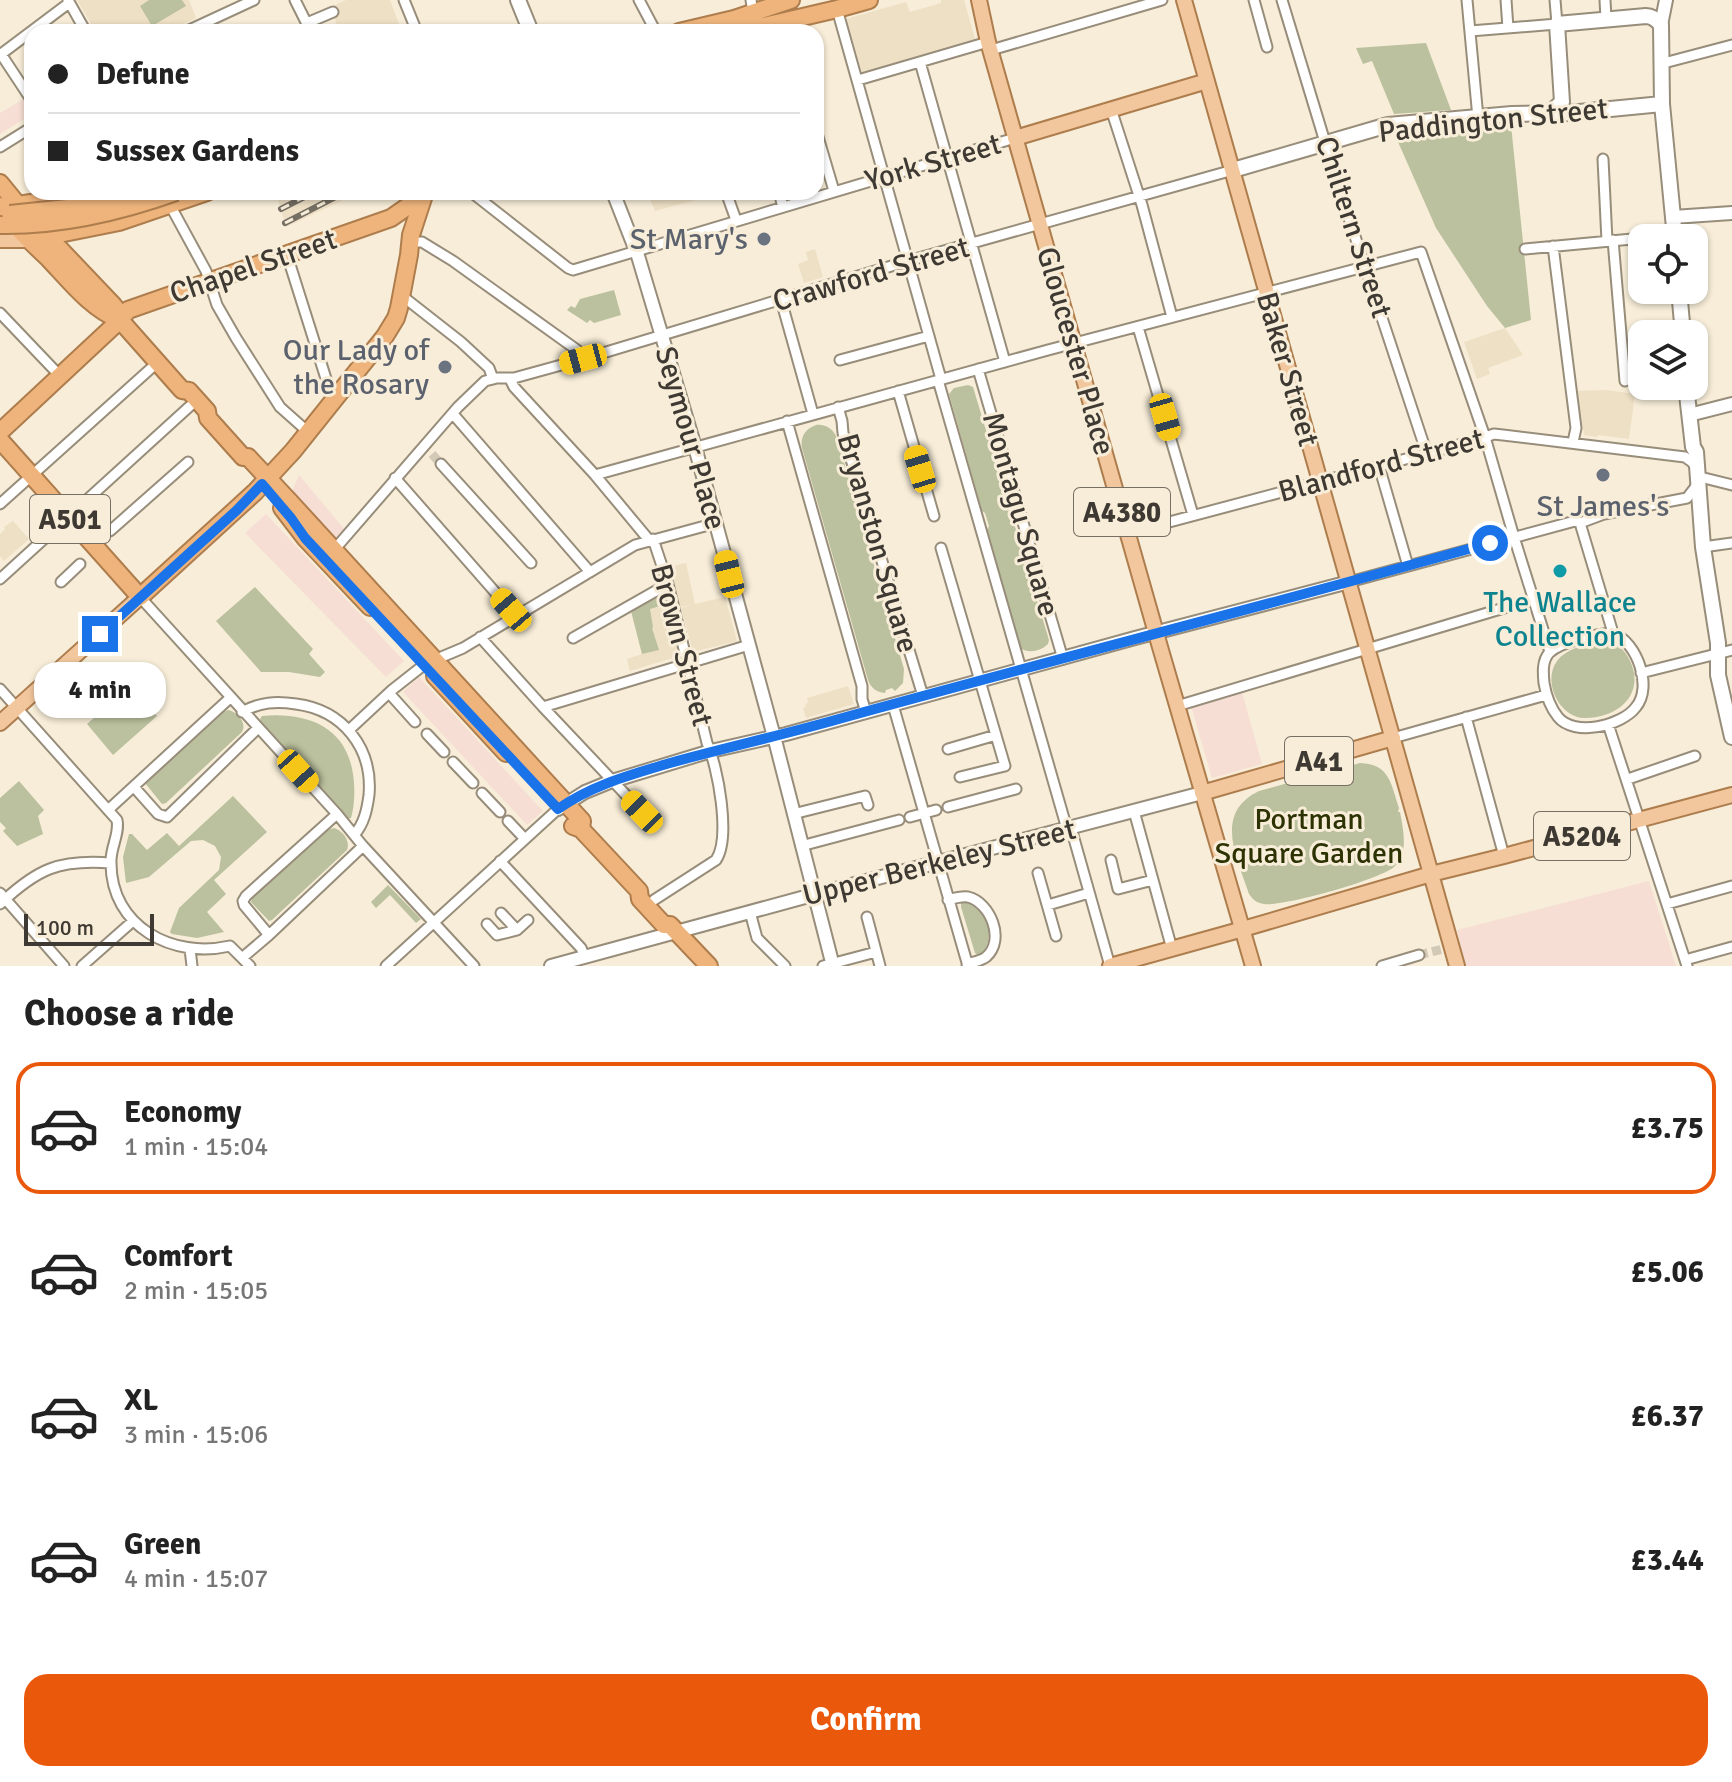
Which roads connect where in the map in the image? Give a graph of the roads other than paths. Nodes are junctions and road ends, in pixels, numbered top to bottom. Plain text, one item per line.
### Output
1 (295, 0) edge
2 (404, 0) edge
3 (518, 0) edge
4 (639, 0) edge
5 (791, 0) edge
6 (869, 0) edge
7 (979, 0) edge
8 (1162, 0) edge
9 (1184, 0) edge
10 (1254, 0) edge
11 (1282, 0) edge
12 (1467, 0) edge
13 (1506, 0) edge
14 (1555, 0) edge
15 (1605, 0) edge
16 (250, 1) edge
17 (68, 2) edge
18 (1666, 2) edge
19 (757, 4) edge
20 (837, 9) junction
21 (333, 12) dead end
22 (1606, 19) junction
23 (1656, 21) junction
24 (40, 24) edge
25 (81, 24) edge
26 (213, 24) edge
27 (307, 24) edge
28 (315, 24) edge
29 (414, 24) edge
30 (528, 24) edge
31 (652, 24) edge
32 (737, 24) edge
33 (742, 24) edge
34 (791, 24) edge
35 (1557, 24) junction
36 (1508, 28) junction
37 (1470, 31) junction
38 (24, 37) edge
39 (1732, 45) edge
40 (990, 46) junction
41 (1267, 47) dead end
42 (1, 55) edge
43 (920, 62) junction
44 (1660, 64) junction
45 (858, 80) junction
46 (1207, 81) junction
47 (24, 89) edge
48 (1662, 100) junction
49 (1562, 102) junction
50 (1111, 109) junction
51 (1576, 112) junction
52 (1550, 113) junction
53 (1478, 118) junction
54 (24, 132) edge
55 (1015, 138) junction
56 (1326, 143) junction
57 (0, 147) edge
58 (824, 157) edge
59 (948, 157) junction
60 (1603, 159) dead end
61 (1233, 170) junction
62 (884, 177) junction
63 (0, 183) edge
64 (834, 191) junction
65 (824, 194) edge
66 (1139, 197) junction
67 (50, 200) edge
68 (115, 200) edge
69 (168, 200) edge
70 (171, 200) edge
71 (173, 200) edge
72 (415, 200) edge
73 (422, 200) edge
74 (481, 200) edge
75 (616, 200) edge
76 (729, 200) edge
77 (781, 200) edge
78 (805, 200) edge
79 (0, 205) edge
80 (18, 205) junction
81 (783, 207) junction
82 (1732, 213) edge
83 (0, 215) edge
84 (1673, 217) junction
85 (391, 218) junction
86 (416, 220) junction
87 (736, 220) junction
88 (1674, 224) edge
89 (0, 225) edge
90 (1041, 225) junction
91 (48, 237) junction
92 (0, 240) edge
93 (29, 240) junction
94 (1628, 240) edge
95 (1610, 241) junction
96 (972, 244) junction
97 (1553, 246) junction
98 (412, 248) junction
99 (1525, 249) dead end
100 (636, 250) junction
101 (287, 255) junction
102 (908, 261) junction
103 (1366, 266) junction
104 (209, 281) junction
105 (1267, 292) junction
106 (401, 295) junction
107 (781, 300) junction
108 (0, 313) edge
109 (1172, 317) junction
110 (120, 320) junction
111 (1138, 327) junction
112 (929, 336) junction
113 (662, 337) junction
114 (1075, 344) junction
115 (583, 359) junction
116 (840, 360) dead end
117 (158, 362) junction
118 (1005, 362) junction
119 (978, 369) junction
120 (61, 377) junction
121 (493, 379) junction
122 (510, 379) junction
123 (940, 380) junction
124 (1625, 381) dead end
125 (182, 390) junction
126 (898, 391) junction
127 (338, 394) junction
128 (1687, 400) edge
129 (1732, 404) edge
130 (190, 406) junction
131 (838, 407) junction
132 (453, 414) junction
133 (813, 414) junction
134 (1689, 415) junction
135 (208, 418) junction
136 (787, 421) junction
137 (307, 431) junction
138 (0, 432) edge
139 (1485, 437) junction
140 (0, 440) edge
141 (1573, 442) junction
142 (424, 446) junction
143 (695, 447) junction
144 (1689, 452) junction
145 (432, 454) tunnel mouth
146 (1427, 454) junction
147 (188, 462) dead end
148 (441, 464) tunnel mouth
149 (1379, 466) junction
150 (595, 475) junction
151 (32, 476) junction
152 (1696, 476) junction
153 (395, 478) junction
154 (265, 481) junction
155 (1320, 482) junction
156 (1732, 485) edge
157 (1687, 498) junction
158 (0, 504) edge
159 (1699, 508) junction
160 (1193, 515) junction
161 (934, 516) dead end
162 (68, 517) junction
163 (716, 523) junction
164 (1580, 523) junction
165 (110, 531) tunnel mouth
166 (1128, 533) junction
167 (1514, 537) junction
168 (651, 539) junction
169 (1732, 543) edge
170 (1703, 547) junction
171 (941, 548) dead end
172 (334, 550) junction
173 (531, 563) dead end
174 (80, 564) dead end
175 (1408, 566) junction
176 (590, 572) junction
177 (0, 579) edge
178 (61, 582) dead end
179 (1349, 582) junction
180 (668, 584) junction
181 (140, 597) junction
182 (1534, 599) junction
183 (514, 617) junction
184 (1156, 633) junction
185 (1613, 633) junction
186 (480, 637) junction
187 (573, 638) dead end
188 (749, 645) junction
189 (1367, 648) junction
190 (1550, 652) junction
191 (1725, 652) edge
192 (1063, 659) junction
193 (430, 662) junction
194 (688, 663) junction
195 (1021, 670) junction
196 (1641, 673) junction
197 (980, 681) junction
198 (0, 689) edge
199 (390, 692) junction
200 (1546, 695) junction
201 (923, 696) junction
202 (230, 698) junction
203 (893, 705) junction
204 (1177, 706) junction
205 (17, 707) junction
206 (543, 707) junction
207 (242, 712) junction
208 (866, 712) junction
209 (1466, 717) junction
210 (415, 722) dead end
211 (0, 723) edge
212 (1608, 724) junction
213 (258, 728) junction
214 (349, 730) junction
215 (427, 734) dead end
216 (996, 735) junction
217 (774, 736) junction
218 (1732, 737) edge
219 (1393, 738) junction
220 (948, 749) dead end
221 (711, 751) junction
222 (444, 752) dead end
223 (1695, 756) dead end
224 (453, 762) dead end
225 (960, 777) dead end
226 (1628, 779) junction
227 (612, 781) junction
228 (473, 783) dead end
229 (134, 787) junction
230 (1016, 789) dead end
231 (482, 793) dead end
232 (1202, 793) junction
233 (1732, 795) edge
234 (868, 805) dead end
235 (562, 806) junction
236 (948, 807) dead end
237 (108, 810) junction
238 (936, 810) dead end
239 (1134, 811) junction
240 (500, 812) dead end
241 (642, 812) dead end
242 (923, 813) junction
243 (337, 814) junction
244 (793, 814) junction
245 (910, 817) dead end
246 (899, 820) dead end
247 (1641, 820) junction
248 (508, 821) dead end
249 (1069, 829) junction
250 (354, 835) junction
251 (525, 839) junction
252 (363, 846) junction
253 (801, 846) junction
254 (1504, 856) junction
255 (1111, 860) dead end
256 (500, 861) junction
257 (938, 862) junction
258 (111, 863) junction
259 (1038, 873) dead end
260 (1431, 874) junction
261 (1153, 880) junction
262 (1732, 886) edge
263 (639, 891) junction
264 (1089, 893) junction
265 (814, 894) junction
266 (2, 899) edge
267 (654, 900) junction
268 (948, 900) junction
269 (1667, 904) junction
270 (1048, 905) junction
271 (750, 912) junction
272 (501, 913) dead end
273 (535, 913) junction
274 (867, 917) dead end
275 (133, 921) junction
276 (434, 922) junction
277 (487, 924) dead end
278 (673, 928) junction
279 (1243, 929) junction
280 (517, 930) junction
281 (269, 935) junction
282 (1056, 936) dead end
283 (1732, 947) edge
284 (190, 949) junction
285 (1172, 949) junction
286 (876, 952) junction
287 (239, 954) junction
288 (1419, 955) tunnel mouth
289 (590, 959) edge
290 (1686, 963) edge
291 (830, 965) edge
292 (968, 965) edge
293 (64, 966) edge
294 (82, 966) edge
295 (192, 966) edge
296 (250, 966) edge
297 (386, 966) edge
298 (474, 966) edge
299 (551, 966) edge
300 (709, 966) edge
301 (785, 966) edge
302 (880, 966) edge
303 (1110, 966) edge
304 (1253, 966) edge
305 (1382, 966) edge
306 (1457, 966) edge

1 - 27 street
2 - 29 street
3 - 30 main road
4 - 31 street
5 - 19 highway
6 - 20 highway
7 - 40 main road, Gloucester Place / A4380
8 - 40 street
9 - 46 main road, Baker Street / A41
10 - 41 street
11 - 56 street, Chiltern Street
12 - 37 street
13 - 36 street
14 - 35 street
15 - 22 street
16 - 26 street
17 - 24 street
17 - 25 street
18 - 23 street
19 - 32 highway
20 - 33 highway
20 - 34 highway
20 - 45 street, Montagu Square
21 - 28 street
22 - 23 main road
22 - 35 main road
23 - 44 main road
35 - 36 street
35 - 49 main road
36 - 37 street
37 - 53 street
38 - 42 street
39 - 44 street
40 - 43 street
40 - 55 main road, Gloucester Place / A4380
42 - 47 street
43 - 45 street
43 - 59 street
44 - 48 main road
45 - 62 street, Montagu Square
46 - 50 main road, York Street
46 - 61 main road, Baker Street / A41
48 - 51 main road, Paddington Street
48 - 84 main road
49 - 51 main road
49 - 52 main road
50 - 55 main road, York Street
50 - 66 street
51 - 52 main road, Paddington Street
52 - 53 main road, Paddington Street
53 - 56 main road, Paddington Street
54 - 57 street
55 - 59 street, York Street
55 - 90 main road, Gloucester Place / A4380
56 - 61 main road, Paddington Street
56 - 103 street, Chiltern Street
58 - 64 street
59 - 62 street, York Street
59 - 96 street
60 - 95 street
61 - 66 street, Crawford Street
61 - 105 main road, Baker Street / A41
62 - 64 street, York Street
62 - 102 street, Montagu Square
63 - 80 highway
64 - 65 street, York Street
66 - 90 street, Crawford Street
66 - 109 street
67 - 80 highway
68 - 83 highway, bridge
69 - 89 highway, bridge
70 - 91 highway
71 - 104 street
72 - 85 highway, Chapel Street
73 - 86 highway
74 - 100 street, York Street
75 - 100 street, Seymour Place
76 - 87 street
77 - 81 street
78 - 81 street, York Street
79 - 80 main road
79 - 93 highway
80 - 91 highway
81 - 87 street, York Street
82 - 84 street
84 - 88 main road
85 - 86 street, Chapel Street
85 - 101 highway, Chapel Street
86 - 98 highway
87 - 100 street, York Street
90 - 96 street, Crawford Street
90 - 114 main road, Gloucester Place / A4380
91 - 93 highway
91 - 110 highway
92 - 93 main road
93 - 110 highway
94 - 95 street
95 - 97 street
95 - 124 street
96 - 102 street, Crawford Street
96 - 118 street
97 - 99 street
97 - 141 street
98 - 106 highway
98 - 115 street
100 - 113 street, Seymour Place
101 - 104 highway, Chapel Street
101 - 127 street
102 - 107 street, Crawford Street
102 - 112 street, Montagu Square
103 - 105 street
103 - 139 street
103 - 146 street, Chiltern Street
104 - 110 highway, Chapel Street
104 - 137 street
105 - 109 street
105 - 155 main road, Baker Street / A41
106 - 121 street
106 - 127 highway
107 - 113 street, Crawford Street
107 - 133 street
108 - 120 street
109 - 111 street
110 - 117 highway
110 - 120 highway, Chapel Street
111 - 114 street
111 - 160 street
112 - 116 street
112 - 123 street, Montagu Square
113 - 115 street, Crawford Street
113 - 143 street, Seymour Place
114 - 118 street
114 - 166 main road, Gloucester Place / A4380
115 - 122 street, Crawford Street
117 - 125 highway
117 - 151 street
118 - 119 street
119 - 123 street
119 - 192 street, Montagu Square
120 - 138 highway, Chapel Street
121 - 122 street, Crawford Street
121 - 132 street
122 - 150 street
123 - 126 street
123 - 195 street, Montagu Square
125 - 130 highway
125 - 135 highway
126 - 131 street
126 - 161 street
127 - 137 highway
128 - 134 main road
129 - 134 street
130 - 135 highway
130 - 162 street
131 - 133 street, Bryanston Square
131 - 201 street, Bryanston Square
132 - 142 street
132 - 176 street
133 - 136 street, Bryanston Square
134 - 144 main road
135 - 154 highway
136 - 143 street
136 - 208 street, Bryanston Square
137 - 154 highway
139 - 141 street, Blandford Street
139 - 146 street, Blandford Street
139 - 167 street
140 - 151 highway, A501
141 - 144 street, Blandford Street
142 - 145 street
142 - 153 street
143 - 150 street
143 - 163 street, Seymour Place
144 - 152 main road
146 - 149 street, Blandford Street
147 - 165 street
148 - 173 street
149 - 155 street, Blandford Street
149 - 175 street
150 - 168 street
151 - 158 street
151 - 162 highway, A501
152 - 156 street
152 - 157 street
152 - 159 main road
153 - 172 street
153 - 183 street
154 - 172 highway
154 - 181 highway
154 - 193 highway
155 - 160 street, Blandford Street
155 - 179 main road, Baker Street / A41
157 - 159 street
157 - 164 street
159 - 170 main road
160 - 166 street, Blandford Street
162 - 177 street
162 - 181 highway, A501
163 - 168 street
163 - 188 street, Seymour Place
164 - 167 street
164 - 185 street
166 - 184 main road, Gloucester Place / A4380
167 - 175 street
167 - 182 street
168 - 176 street
168 - 180 street, Brown Street
169 - 170 street
170 - 191 main road
171 - 197 street
172 - 193 highway
174 - 178 street
175 - 179 street
176 - 183 street
179 - 184 street
179 - 189 main road, Baker Street / A41
180 - 187 street
180 - 194 street, Brown Street
181 - 202 street
181 - 205 main road
182 - 189 street
182 - 190 street
183 - 186 street
184 - 192 street
184 - 204 main road, Gloucester Place / A4380
185 - 190 street
185 - 196 street
186 - 193 street
186 - 206 street
188 - 194 street
188 - 217 street, Seymour Place
189 - 204 street
189 - 219 main road, Baker Street / A41
190 - 200 street
191 - 196 street
191 - 218 main road
192 - 195 street
193 - 199 street
193 - 235 highway
194 - 206 street
194 - 221 street, Brown Street
195 - 197 street
195 - 249 street, Montagu Square
196 - 212 street
197 - 201 street
197 - 216 street
198 - 205 street
199 - 210 street
199 - 214 street
200 - 209 street
200 - 212 street
201 - 203 street
202 - 207 street
202 - 229 street
203 - 208 street
203 - 242 street
204 - 232 main road, Gloucester Place / A4380
205 - 211 main road
205 - 237 street
206 - 227 street
207 - 213 street
207 - 214 street
208 - 217 street
209 - 219 street
209 - 254 street
212 - 226 street
213 - 229 street
213 - 243 street
214 - 250 street
215 - 222 street
216 - 220 street
216 - 225 street
217 - 221 street
217 - 244 street, Seymour Place
219 - 232 main road, A41
219 - 260 main road, A41
221 - 227 street
221 - 267 street, Brown Street
223 - 226 street
224 - 228 street
226 - 247 street
227 - 235 street
227 - 241 street
229 - 237 street
230 - 236 street
231 - 240 street
232 - 239 street, Upper Berkeley Street
232 - 279 main road, A4380
233 - 247 main road, A5204
234 - 244 street
235 - 251 street
235 - 263 highway
237 - 258 street
238 - 242 street
239 - 249 street, Upper Berkeley Street
239 - 261 street
242 - 245 street
242 - 257 street
243 - 250 street
243 - 281 street
244 - 253 street, Seymour Place
246 - 253 street
247 - 254 main road, A5204
247 - 269 street
248 - 251 street
249 - 257 street, Upper Berkeley Street
249 - 264 street, Montagu Square
250 - 252 street
251 - 256 street
252 - 276 street
252 - 281 street
253 - 265 street, Seymour Place
254 - 260 main road, A5204
255 - 261 street
256 - 273 street
256 - 276 street
257 - 265 street, Upper Berkeley Street
257 - 268 street
258 - 266 street
258 - 275 street
259 - 270 street
260 - 279 main road, A5204
260 - 306 main road, A41
261 - 285 street
262 - 269 street
263 - 267 highway
263 - 278 highway
264 - 270 street
264 - 303 street, Montagu Square
265 - 271 street, Upper Berkeley Street
265 - 291 street, Seymour Place
266 - 293 street
267 - 278 highway
268 - 292 street
268 - 292 street
269 - 290 street
270 - 282 street
271 - 278 street, Upper Berkeley Street
271 - 301 street
272 - 280 street
273 - 280 street
273 - 289 street
274 - 286 street
275 - 284 street
275 - 294 street
276 - 297 street
276 - 298 street
277 - 280 street
278 - 289 street, Upper Berkeley Street
278 - 300 highway
279 - 285 main road, A5204
279 - 304 main road, A4380
281 - 287 street
283 - 290 street
284 - 287 street
284 - 295 street
285 - 303 main road, A5204
286 - 291 street
286 - 302 street
287 - 296 street
288 - 305 street
289 - 299 street, Upper Berkeley Street

